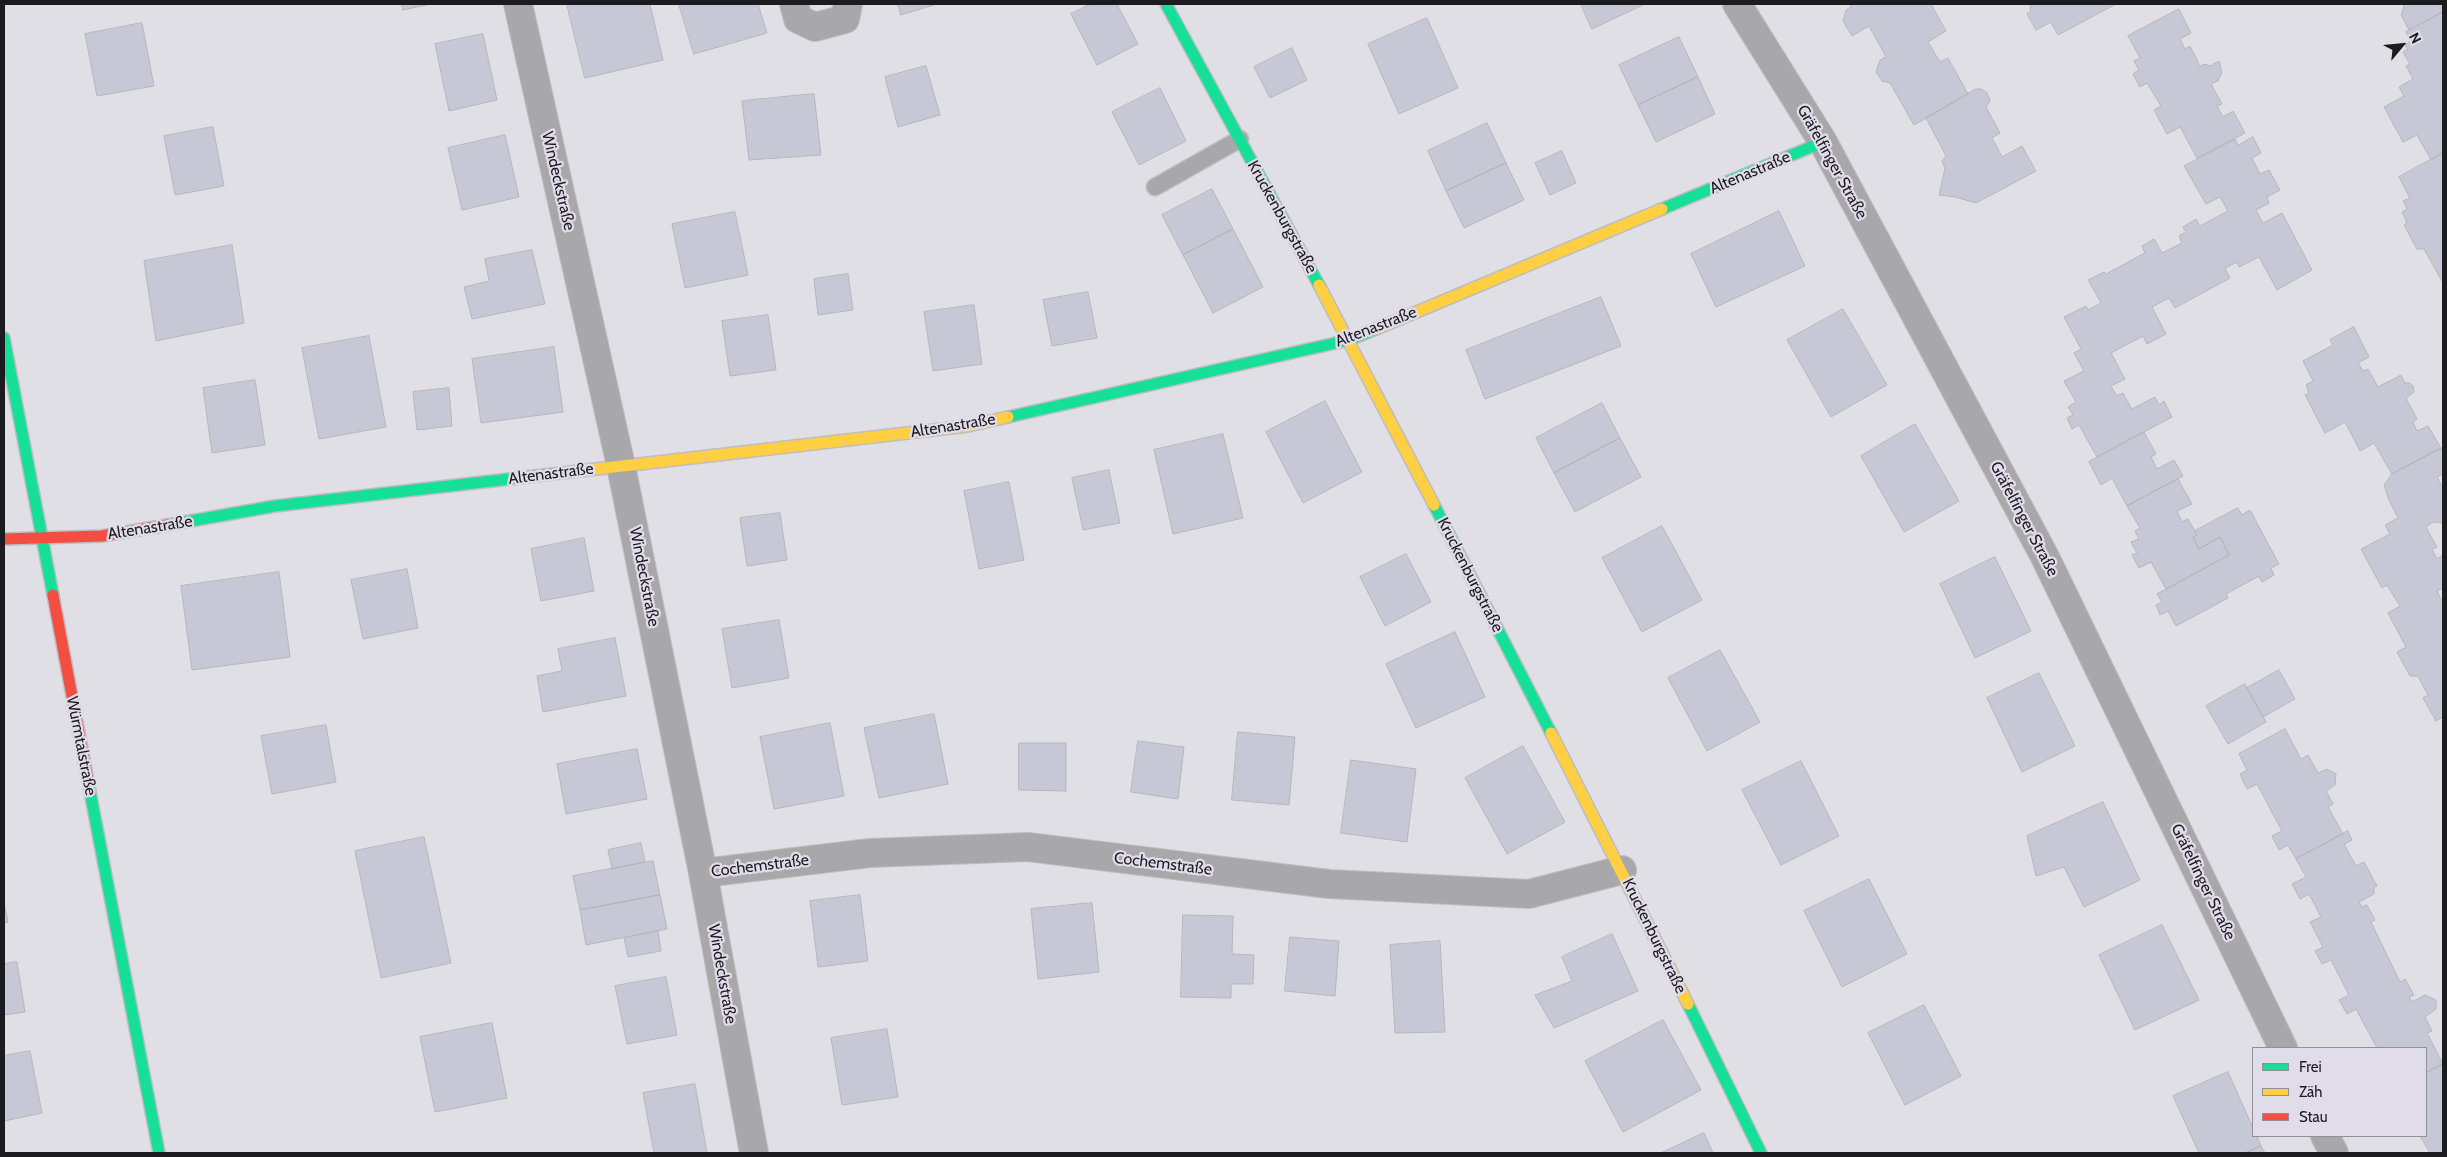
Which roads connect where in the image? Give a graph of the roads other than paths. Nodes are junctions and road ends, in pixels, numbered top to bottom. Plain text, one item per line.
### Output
1 (518, 4) edge
2 (794, 4) edge
3 (848, 4) edge
4 (1166, 4) edge
5 (1737, 4) edge
6 (1240, 139) junction
7 (1823, 142) junction
8 (1155, 187) dead end
9 (4, 338) edge
10 (1349, 340) junction
11 (621, 466) junction
12 (42, 538) junction
13 (4, 539) edge
14 (1622, 870) junction
15 (703, 873) junction
16 (2283, 1047) edge
17 (2326, 1137) edge
18 (159, 1153) edge
19 (754, 1153) edge
20 (1761, 1153) edge
21 (2334, 1153) edge

1 - 11 street, Windeckstraße
2 - 3 street
4 - 6 street, Kruckenburgstraße
5 - 7 street, Gräfelfinger Straße
6 - 8 lane
6 - 10 street, Kruckenburgstraße
7 - 10 street, Altenastraße
7 - 16 street, Gräfelfinger Straße
9 - 12 street, Würmtalstraße
10 - 11 street, Altenastraße
10 - 14 street, Kruckenburgstraße
11 - 12 street, Altenastraße
11 - 15 street, Windeckstraße
12 - 13 street, Altenastraße
12 - 18 street, Würmtalstraße
14 - 15 street, Cochemstraße
14 - 20 street, Kruckenburgstraße
15 - 19 street, Windeckstraße
17 - 21 street

